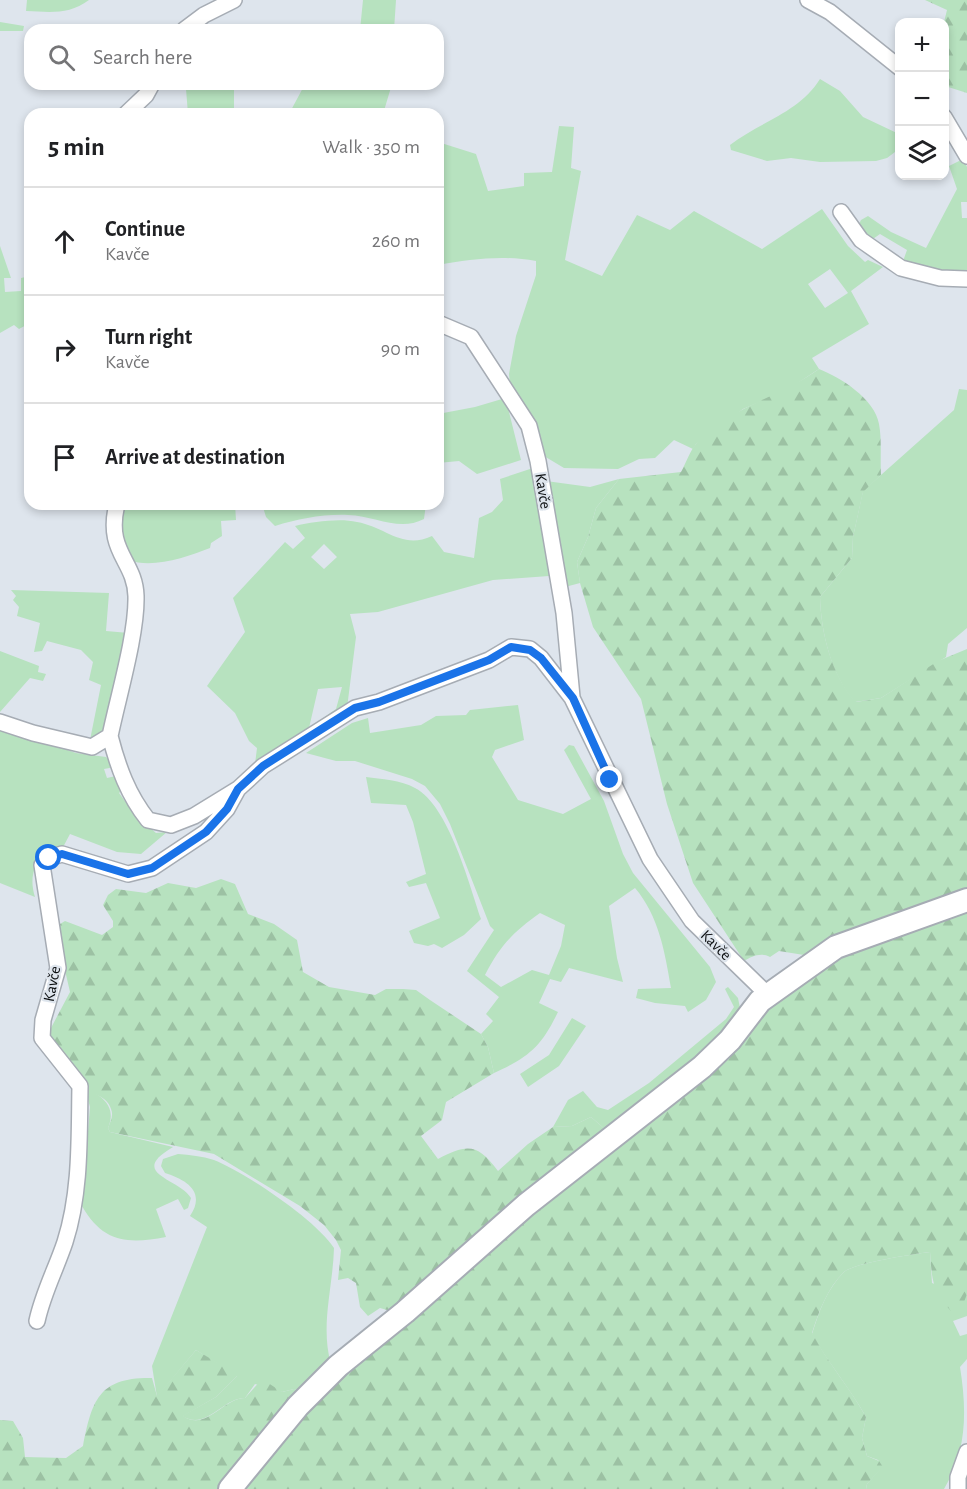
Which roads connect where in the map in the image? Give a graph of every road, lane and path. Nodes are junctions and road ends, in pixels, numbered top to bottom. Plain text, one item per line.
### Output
1 (234, 0) edge
2 (808, 0) edge
3 (192, 24) edge
4 (895, 64) edge
5 (149, 90) edge
6 (132, 108) edge
7 (949, 124) edge
8 (967, 156) edge
9 (841, 212) dead end
10 (967, 279) edge
11 (444, 326) edge
12 (116, 510) edge
13 (573, 698) junction
14 (0, 722) edge
15 (110, 736) junction
16 (238, 789) junction
17 (967, 900) edge
18 (768, 995) junction
19 (37, 1321) dead end
20 (967, 1452) edge
21 (955, 1485) edge
22 (230, 1489) edge

1 - 3 street
2 - 4 street
5 - 6 street
7 - 8 street
9 - 10 street
11 - 13 street, Kavče
12 - 15 street
13 - 16 street, Kavče
13 - 18 street, Kavče
14 - 15 street
15 - 16 street, Kavče
16 - 19 street, Kavče
17 - 18 street
18 - 22 street
20 - 21 street

